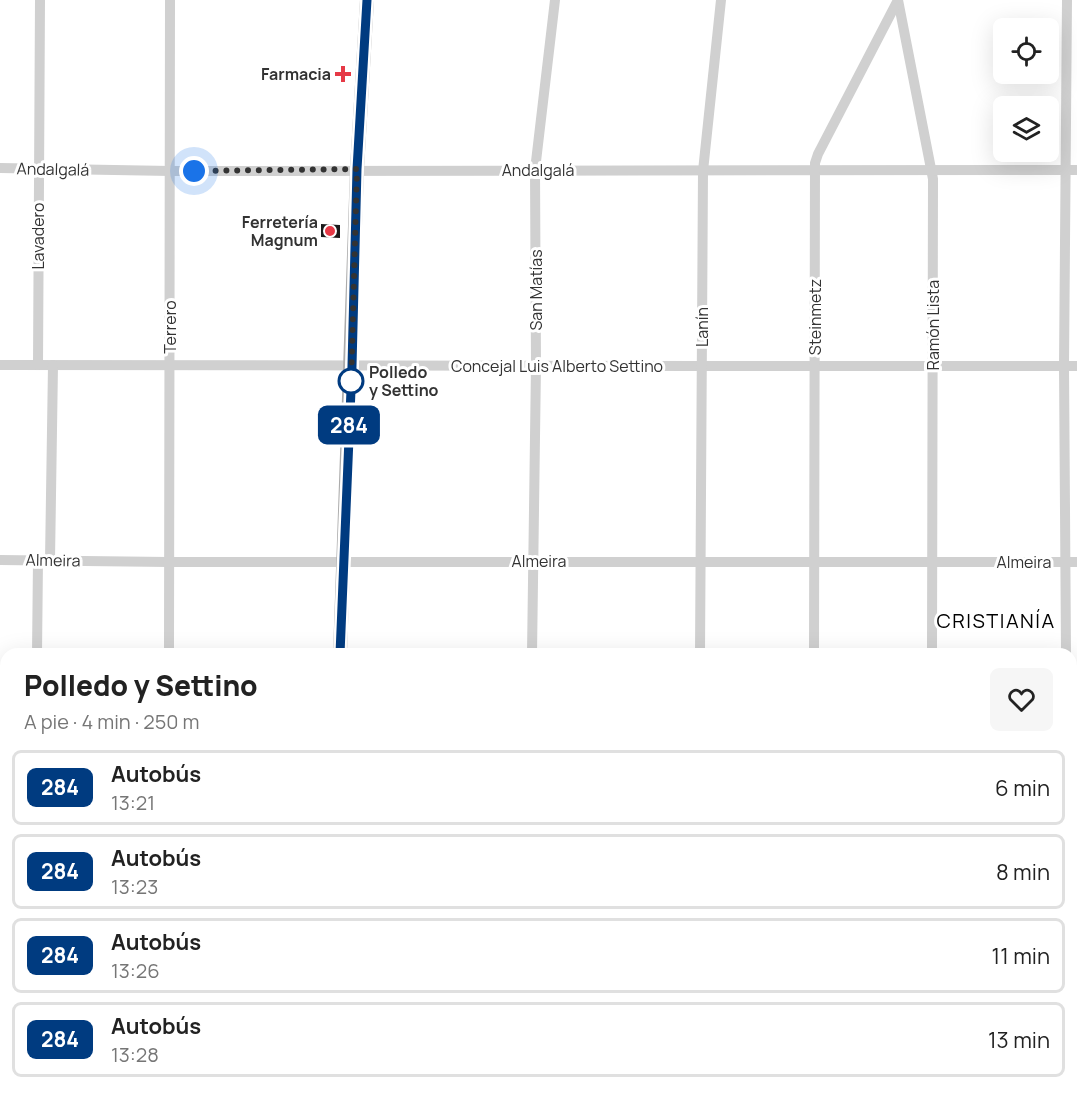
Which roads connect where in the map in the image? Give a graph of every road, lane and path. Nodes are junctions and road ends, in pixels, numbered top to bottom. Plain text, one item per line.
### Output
1 (40, 0) edge
2 (171, 0) edge
3 (367, 0) edge
4 (555, 0) edge
5 (721, 0) edge
6 (898, 0) edge
7 (1067, 0) edge
8 (0, 168) edge
9 (39, 169) junction
10 (357, 169) junction
11 (535, 170) junction
12 (814, 170) junction
13 (932, 170) junction
14 (1072, 170) edge
15 (171, 171) junction
16 (703, 171) junction
17 (0, 364) edge
18 (38, 364) junction
19 (170, 364) junction
20 (53, 365) junction
21 (536, 365) junction
22 (816, 365) junction
23 (352, 366) junction
24 (701, 366) junction
25 (1064, 366) junction
26 (1077, 366) edge
27 (932, 368) junction
28 (0, 560) edge
29 (38, 560) junction
30 (50, 560) junction
31 (532, 561) junction
32 (814, 561) junction
33 (168, 562) junction
34 (343, 562) junction
35 (701, 562) junction
36 (1071, 562) edge
37 (932, 563) junction
38 (37, 648) edge
39 (169, 648) edge
40 (340, 648) edge
41 (532, 648) edge
42 (700, 648) edge
43 (814, 648) edge
44 (932, 648) edge
45 (1066, 648) edge

1 - 9 street, Lavadero
2 - 15 street, Terrero
3 - 10 main road
4 - 11 street, San Matías
5 - 16 street, Lanín
6 - 12 street, Steinmetz
6 - 13 street, Ramón Lista
7 - 14 street
8 - 9 street, Andalgalá
9 - 15 street, Andalgalá
9 - 18 street, Lavadero
10 - 11 street, Andalgalá
10 - 15 street, Andalgalá
10 - 23 main road
11 - 16 street, Andalgalá
11 - 21 street, San Matías
12 - 13 street, Andalgalá
12 - 16 street, Andalgalá
12 - 22 street, Steinmetz
13 - 14 street, Andalgalá
13 - 27 street, Ramón Lista
14 - 25 street
15 - 19 street, Terrero
16 - 24 street, Lanín
17 - 18 street, Concejal Luis Alberto Settino
18 - 20 street, Concejal Luis Alberto Settino
19 - 20 street, Concejal Luis Alberto Settino
19 - 23 street, Concejal Luis Alberto Settino
19 - 33 street, Terrero
20 - 30 street
21 - 23 street, Concejal Luis Alberto Settino
21 - 24 street, Concejal Luis Alberto Settino
21 - 31 street, San Matías
22 - 24 street, Concejal Luis Alberto Settino
22 - 27 street, Concejal Luis Alberto Settino
22 - 32 street, Steinmetz
23 - 34 main road
24 - 35 street, Lanín
25 - 26 street, Concejal Luis Alberto Settino
25 - 27 street, Concejal Luis Alberto Settino
25 - 36 street
27 - 37 street, Ramón Lista
28 - 29 street, Almeira
29 - 30 street, Almeira
29 - 38 street
30 - 33 street, Almeira
31 - 34 street, Almeira
31 - 35 street, Almeira
31 - 41 street, San Matías
32 - 35 street, Almeira
32 - 37 street, Almeira
32 - 43 street, Steinmetz
33 - 34 street, Almeira
33 - 39 street, Terrero
34 - 40 main road
35 - 42 street, Lanín
36 - 37 street, Almeira
36 - 45 street
37 - 44 street, Ramón Lista

